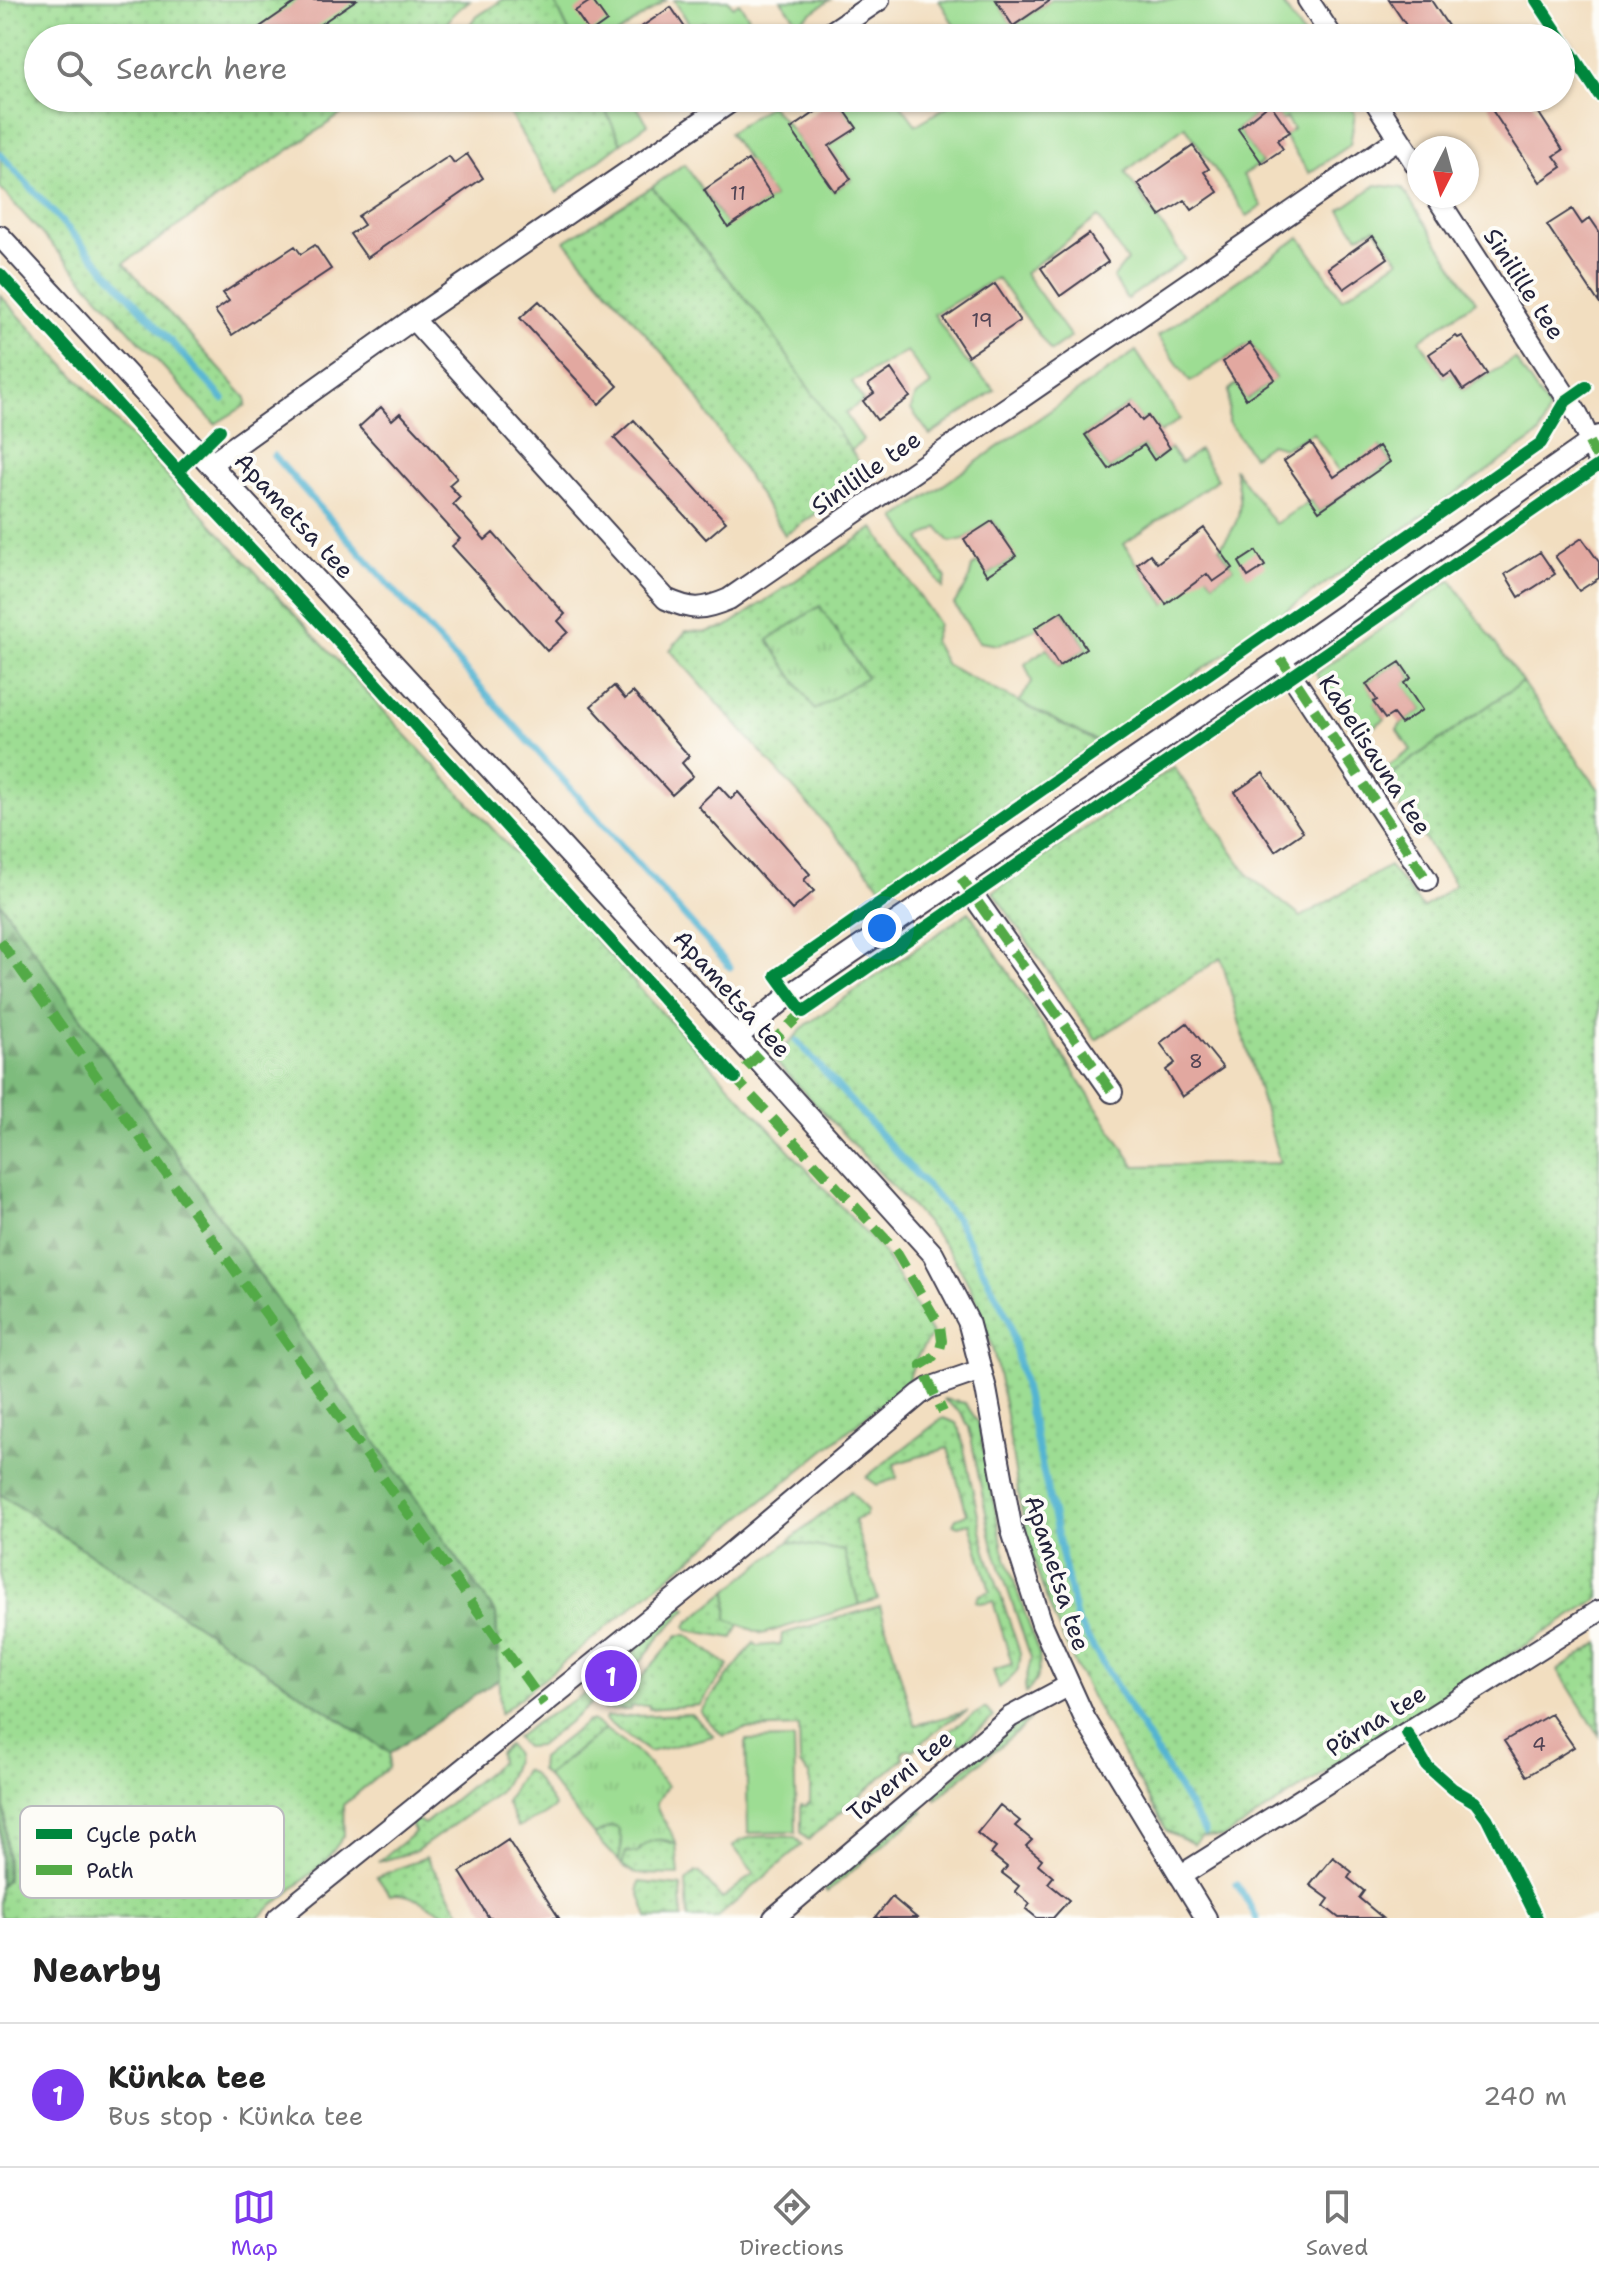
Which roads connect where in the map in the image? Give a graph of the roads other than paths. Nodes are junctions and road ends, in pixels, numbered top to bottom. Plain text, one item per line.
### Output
1 (879, 0) edge
2 (1308, 0) edge
3 (844, 24) edge
4 (1324, 24) edge
5 (716, 112) edge
6 (1382, 112) edge
7 (1399, 138) junction
8 (1407, 150) edge
9 (1444, 208) edge
10 (0, 236) edge
11 (413, 319) junction
12 (1594, 439) edge
13 (1599, 463) edge
14 (210, 464) junction
15 (1281, 659) junction
16 (961, 878) junction
17 (1427, 880) dead end
18 (737, 1037) junction
19 (1112, 1092) dead end
20 (981, 1370) junction
21 (1599, 1611) edge
22 (1068, 1686) junction
23 (1180, 1876) junction
24 (278, 1918) edge
25 (774, 1918) edge
26 (1206, 1918) edge

1 - 3 street
2 - 4 street
5 - 11 street
6 - 7 street
7 - 8 street
7 - 11 street, Sinilille tee
9 - 12 street, Sinilille tee
10 - 14 street, Apametsa tee
11 - 14 street
12 - 13 street
12 - 15 street
14 - 18 street, Apametsa tee
15 - 16 street
15 - 17 street, Kabelisauna tee
16 - 18 street
16 - 19 street
18 - 20 street, Apametsa tee
20 - 22 street, Apametsa tee
20 - 24 street
21 - 23 street, Pärna tee
22 - 23 street, Apametsa tee
22 - 25 street, Taverni tee
23 - 26 street, Apametsa tee

